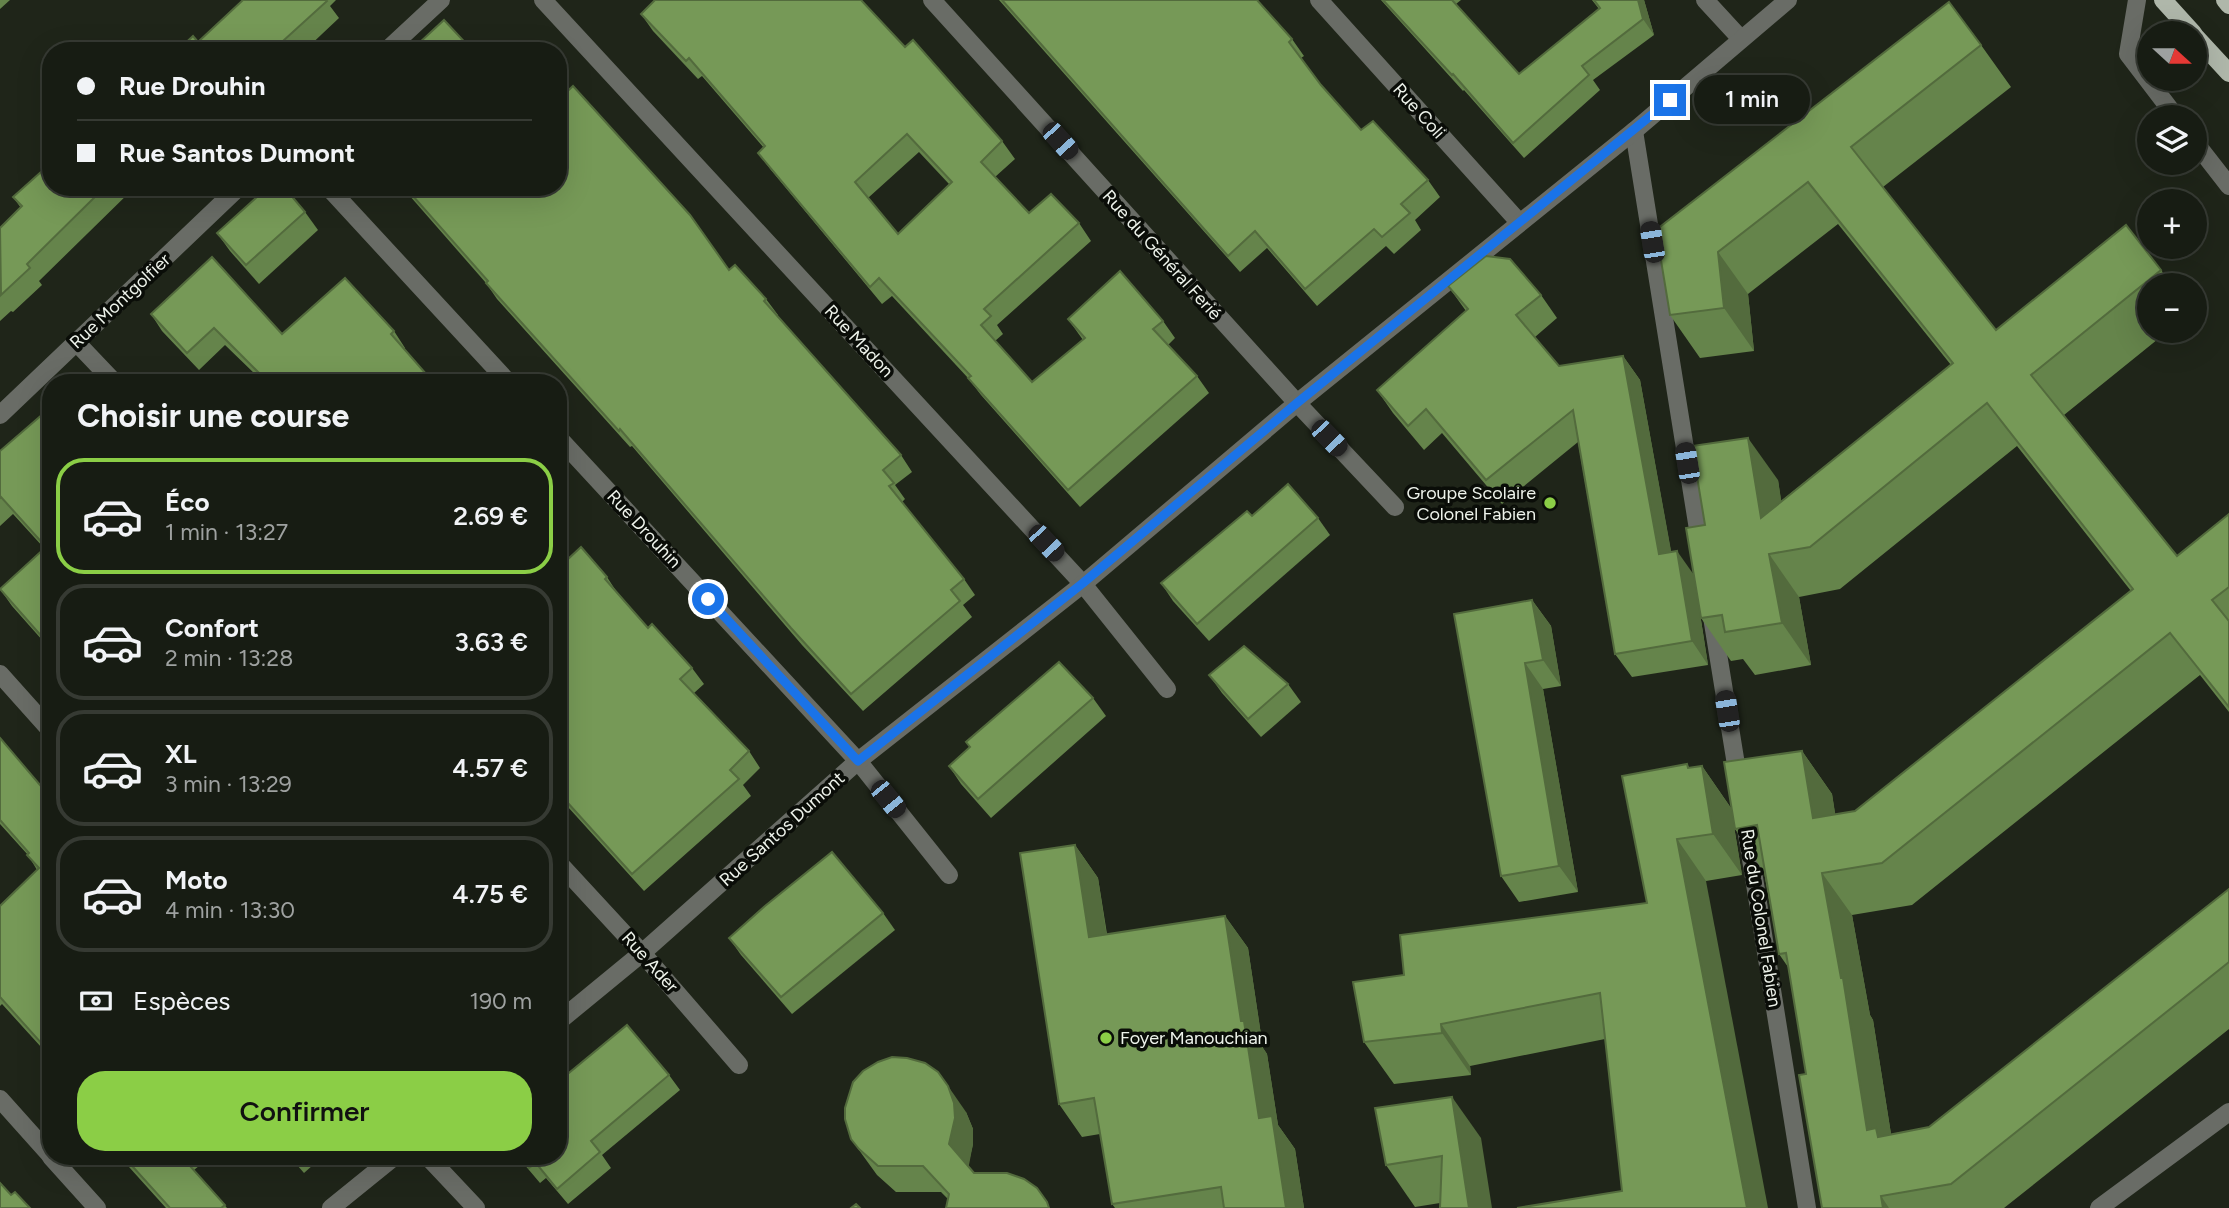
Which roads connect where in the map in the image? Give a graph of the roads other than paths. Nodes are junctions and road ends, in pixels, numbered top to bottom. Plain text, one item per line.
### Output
1 (441, 0) edge
2 (543, 0) edge
3 (932, 0) edge
4 (1319, 0) edge
5 (1705, 0) edge
6 (1788, 0) edge
7 (2137, 0) edge
8 (2163, 0) edge
9 (2225, 0) edge
10 (2229, 5) edge
11 (2182, 21) edge
12 (1741, 39) junction
13 (396, 42) edge
14 (2207, 48) edge
15 (2229, 73) edge
16 (2167, 105) edge
17 (1634, 131) junction
18 (2207, 158) edge
19 (2229, 186) edge
20 (230, 196) edge
21 (336, 196) edge
22 (1519, 222) junction
23 (76, 342) junction
24 (43, 374) edge
25 (106, 374) edge
26 (501, 374) edge
27 (42, 375) edge
28 (1297, 403) junction
29 (0, 415) edge
30 (567, 447) edge
31 (1395, 507) dead end
32 (1703, 559) edge
33 (1083, 583) junction
34 (1709, 601) edge
35 (0, 674) edge
36 (1167, 689) dead end
37 (42, 721) edge
38 (858, 761) junction
39 (567, 872) edge
40 (949, 875) dead end
41 (642, 953) junction
42 (567, 1015) edge
43 (739, 1065) dead end
44 (0, 1099) edge
45 (2229, 1112) edge
46 (42, 1146) edge
47 (59, 1165) edge
48 (384, 1165) edge
49 (436, 1165) edge
50 (97, 1208) edge
51 (331, 1208) edge
52 (476, 1208) edge
53 (1807, 1208) edge
54 (2099, 1208) edge

1 - 13 street
2 - 33 street, Rue Madon
3 - 28 street, Rue du Général Ferié
4 - 22 street, Rue Coli
5 - 12 street
6 - 12 street, Rue Santos Dumont
7 - 16 street
8 - 11 main road
9 - 10 main road
12 - 17 street, Rue Santos Dumont
14 - 15 main road
17 - 22 street, Rue Santos Dumont
17 - 32 street
18 - 19 street
20 - 23 street, Rue Montgolfier
21 - 26 street
22 - 28 street, Rue Santos Dumont
23 - 24 street, Rue Montgolfier
23 - 25 street
27 - 29 street, Rue Montgolfier
28 - 31 street, Rue du Général Ferié
28 - 33 street, Rue Santos Dumont
30 - 38 street, Rue Drouhin
33 - 36 street, Rue Madon
33 - 38 street, Rue Santos Dumont
34 - 53 street, Rue du Colonel Fabien
35 - 37 street
38 - 40 street, Rue Drouhin
38 - 41 street, Rue Santos Dumont
39 - 41 street, Rue Ader
41 - 42 street, Rue Santos Dumont
41 - 43 street, Rue Ader
44 - 46 street
45 - 54 street
47 - 50 street
48 - 51 street
49 - 52 street

